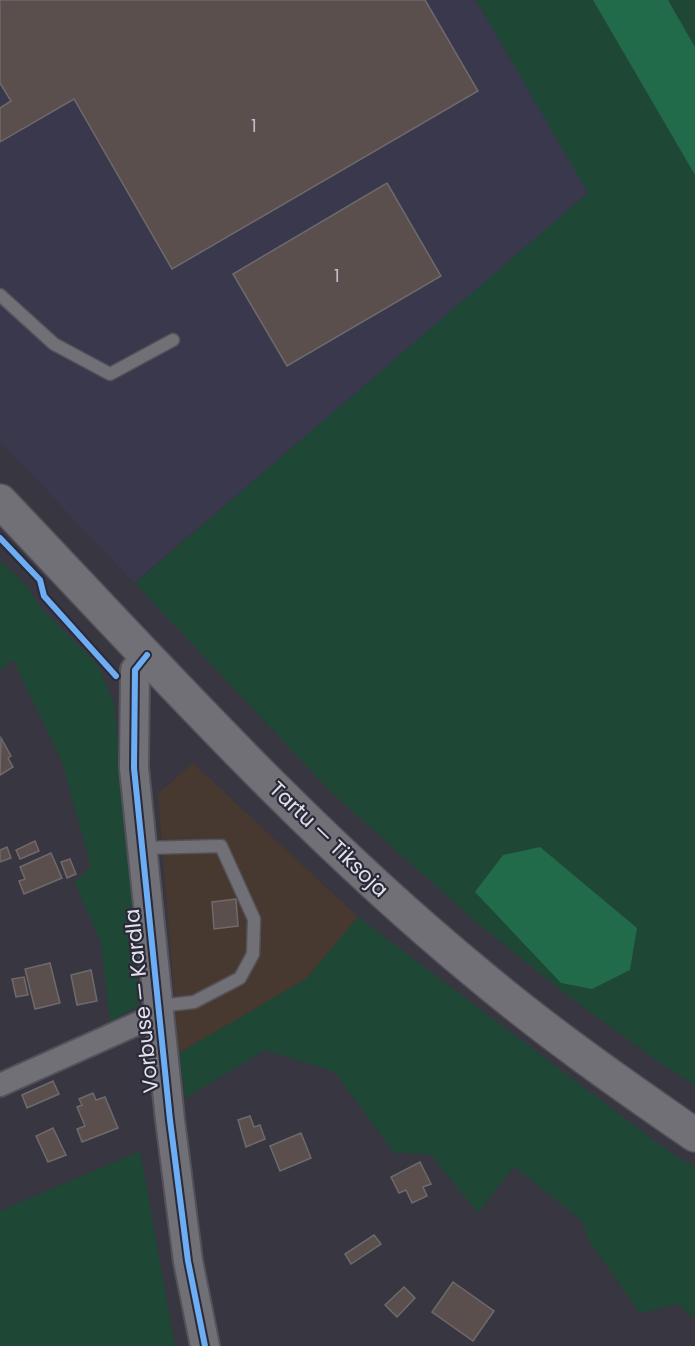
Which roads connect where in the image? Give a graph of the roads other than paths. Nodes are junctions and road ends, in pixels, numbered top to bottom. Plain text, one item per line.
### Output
1 (0, 295) edge
2 (174, 340) dead end
3 (0, 501) edge
4 (147, 656) junction
5 (143, 848) junction
6 (159, 1010) junction
7 (0, 1085) edge
8 (695, 1135) edge
9 (205, 1346) edge

1 - 2 lane
3 - 4 main road, Tartu — Tiksoja
4 - 5 street, Vorbuse — Kardla
4 - 8 main road, Tartu — Tiksoja
5 - 6 street, Vorbuse — Kardla
5 - 6 lane
6 - 7 street
6 - 9 street, Vorbuse — Kardla

